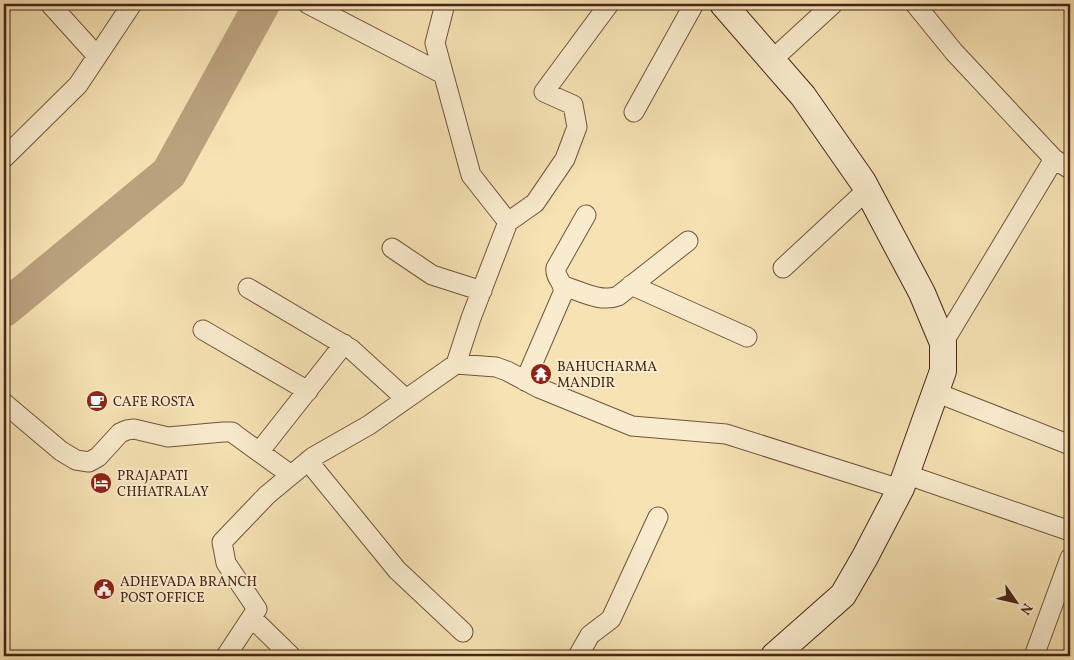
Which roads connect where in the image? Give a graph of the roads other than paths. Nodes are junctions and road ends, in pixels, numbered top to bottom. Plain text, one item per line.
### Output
1 (50, 4) edge
2 (132, 4) edge
3 (308, 4) edge
4 (444, 4) edge
5 (609, 4) edge
6 (694, 4) edge
7 (723, 4) edge
8 (833, 4) edge
9 (915, 4) edge
10 (97, 56) junction
11 (772, 60) junction
12 (443, 74) junction
13 (634, 112) dead end
14 (4, 157) edge
15 (1062, 164) edge
16 (867, 190) junction
17 (586, 214) dead end
18 (508, 222) junction
19 (688, 241) dead end
20 (392, 248) dead end
21 (783, 268) dead end
22 (564, 286) junction
23 (631, 286) junction
24 (248, 288) dead end
25 (482, 291) junction
26 (203, 330) dead end
27 (747, 336) dead end
28 (943, 343) junction
29 (344, 344) junction
30 (456, 364) junction
31 (525, 381) junction
32 (308, 391) junction
33 (935, 392) junction
34 (406, 399) junction
35 (4, 403) edge
36 (1070, 445) edge
37 (260, 452) junction
38 (308, 461) junction
39 (291, 475) junction
40 (903, 482) junction
41 (658, 517) dead end
42 (1070, 531) edge
43 (1070, 558) edge
44 (252, 618) junction
45 (463, 632) dead end
46 (226, 656) edge
47 (291, 656) edge
48 (578, 656) edge
49 (774, 656) edge
50 (1034, 656) edge

1 - 10 street
2 - 10 street
3 - 12 street
4 - 12 street
5 - 18 street
6 - 13 street
7 - 11 street
8 - 11 street
9 - 15 street
10 - 14 street
11 - 16 street
12 - 18 street
15 - 28 street
16 - 21 street
16 - 28 street
17 - 22 street
18 - 25 street
19 - 23 street
20 - 25 street
22 - 23 street
22 - 31 street
23 - 27 street
24 - 29 street
25 - 30 street
26 - 32 street
28 - 33 street
29 - 32 street
29 - 34 street
30 - 31 street
30 - 34 street
31 - 40 street
32 - 37 street
33 - 36 street
33 - 40 street
34 - 38 street
35 - 37 street
37 - 39 street
38 - 39 street
38 - 45 street
39 - 44 street
40 - 42 street
40 - 49 street
41 - 48 street
43 - 50 street
44 - 46 street
44 - 47 street

